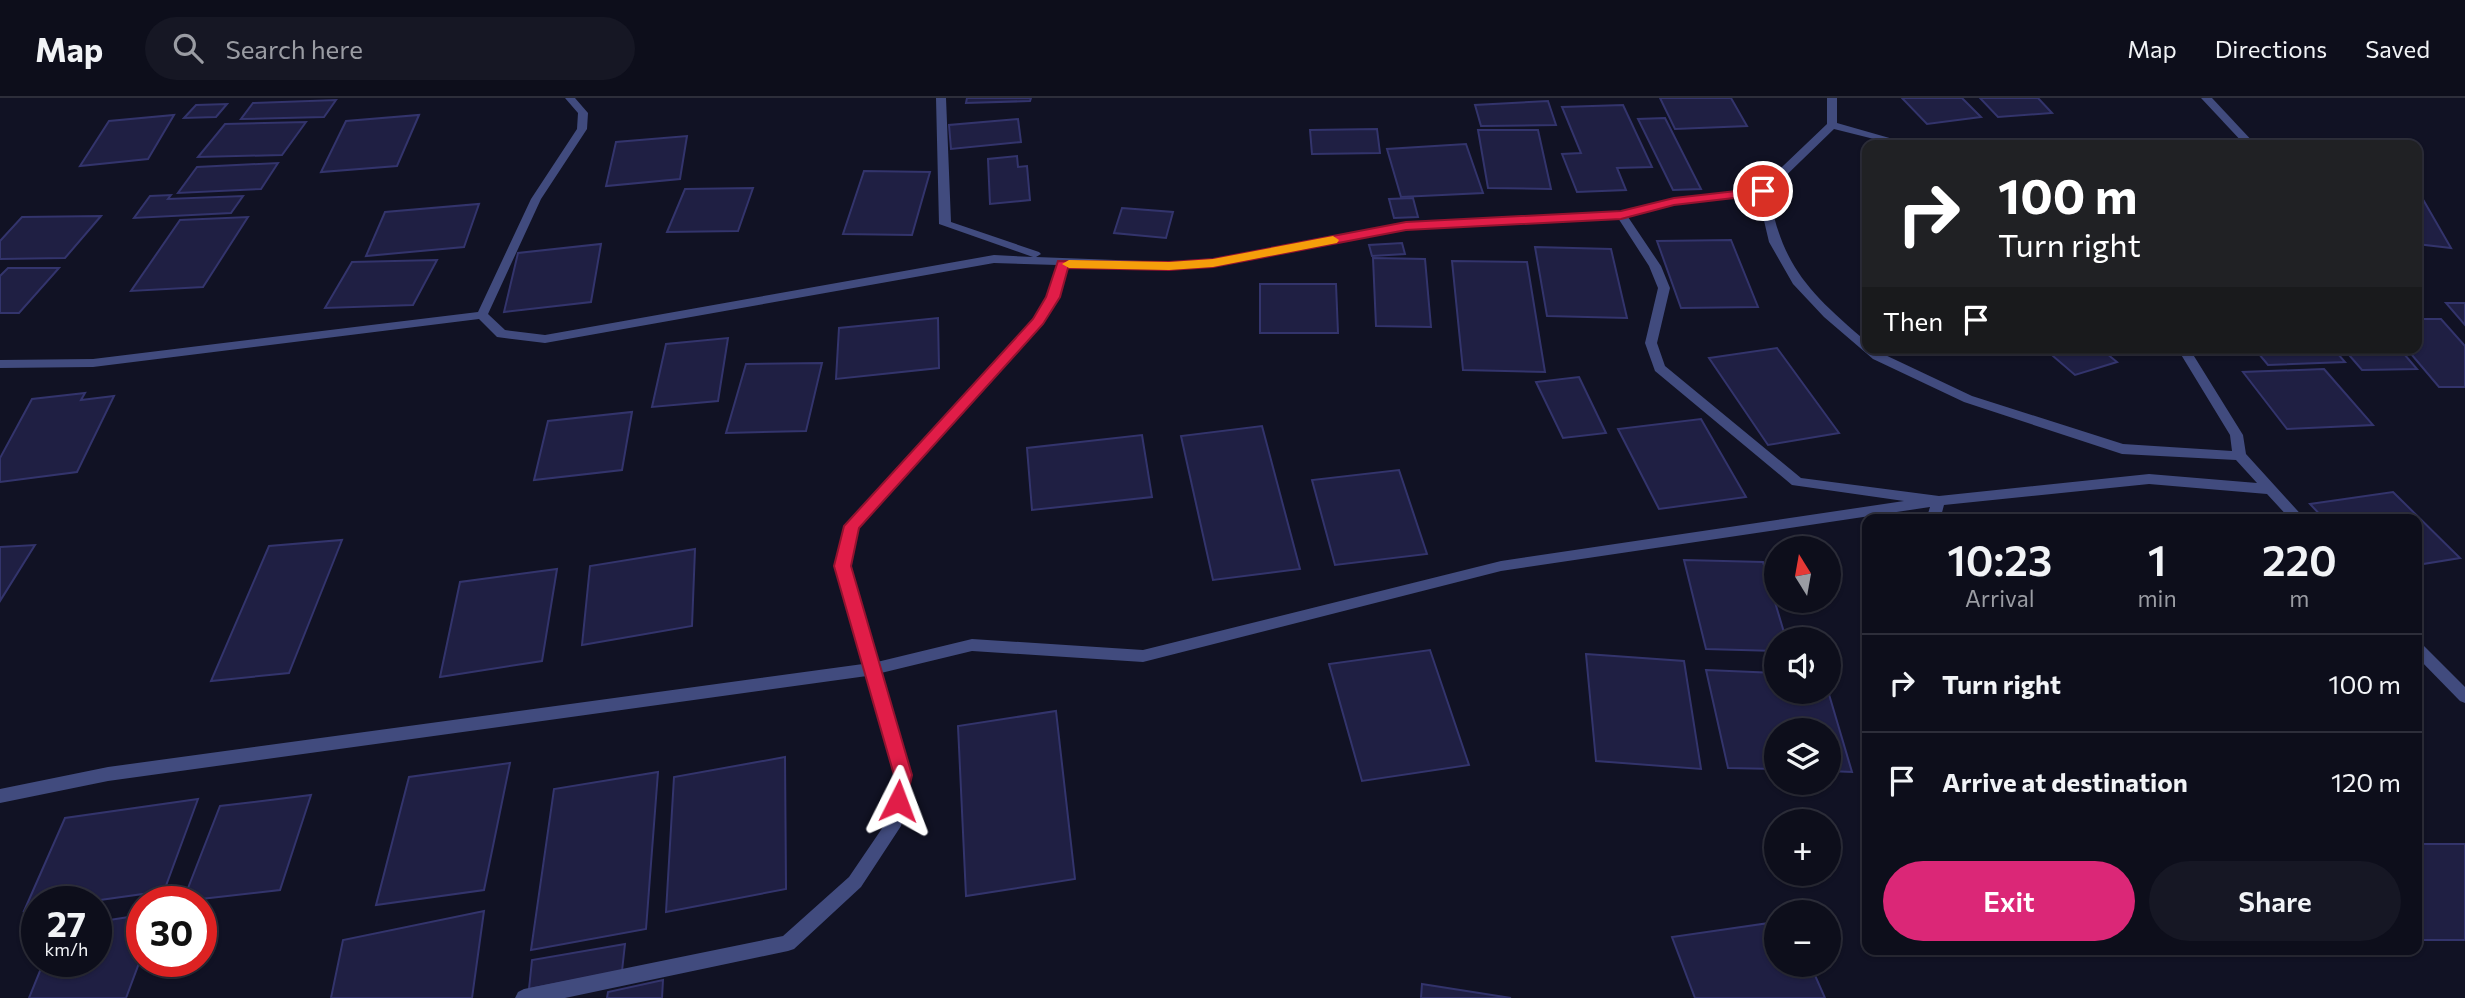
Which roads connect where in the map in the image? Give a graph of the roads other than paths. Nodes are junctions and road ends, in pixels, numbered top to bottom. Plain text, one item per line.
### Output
1 (570, 98) edge
2 (941, 98) edge
3 (1832, 98) edge
4 (2206, 98) edge
5 (1832, 125) junction
6 (1890, 140) edge
7 (2246, 140) edge
8 (1763, 191) junction
9 (1621, 215) junction
10 (1063, 264) junction
11 (482, 315) junction
12 (1862, 344) edge
13 (1874, 354) edge
14 (2187, 354) edge
15 (0, 364) edge
16 (2240, 456) junction
17 (2271, 489) junction
18 (1939, 501) junction
19 (1935, 514) edge
20 (2294, 514) edge
21 (2422, 653) edge
22 (872, 669) junction
23 (2465, 697) edge
24 (0, 796) edge
25 (524, 998) edge

1 - 11 street
2 - 10 street
3 - 5 street
4 - 7 street
5 - 6 street
5 - 8 street
8 - 9 street
8 - 12 street
9 - 10 street
9 - 18 street
10 - 11 street
10 - 22 street
11 - 15 street
13 - 16 street
14 - 16 street
16 - 17 street
17 - 18 street
17 - 20 street
18 - 19 street
18 - 22 street
21 - 23 street
22 - 24 street
22 - 25 street

